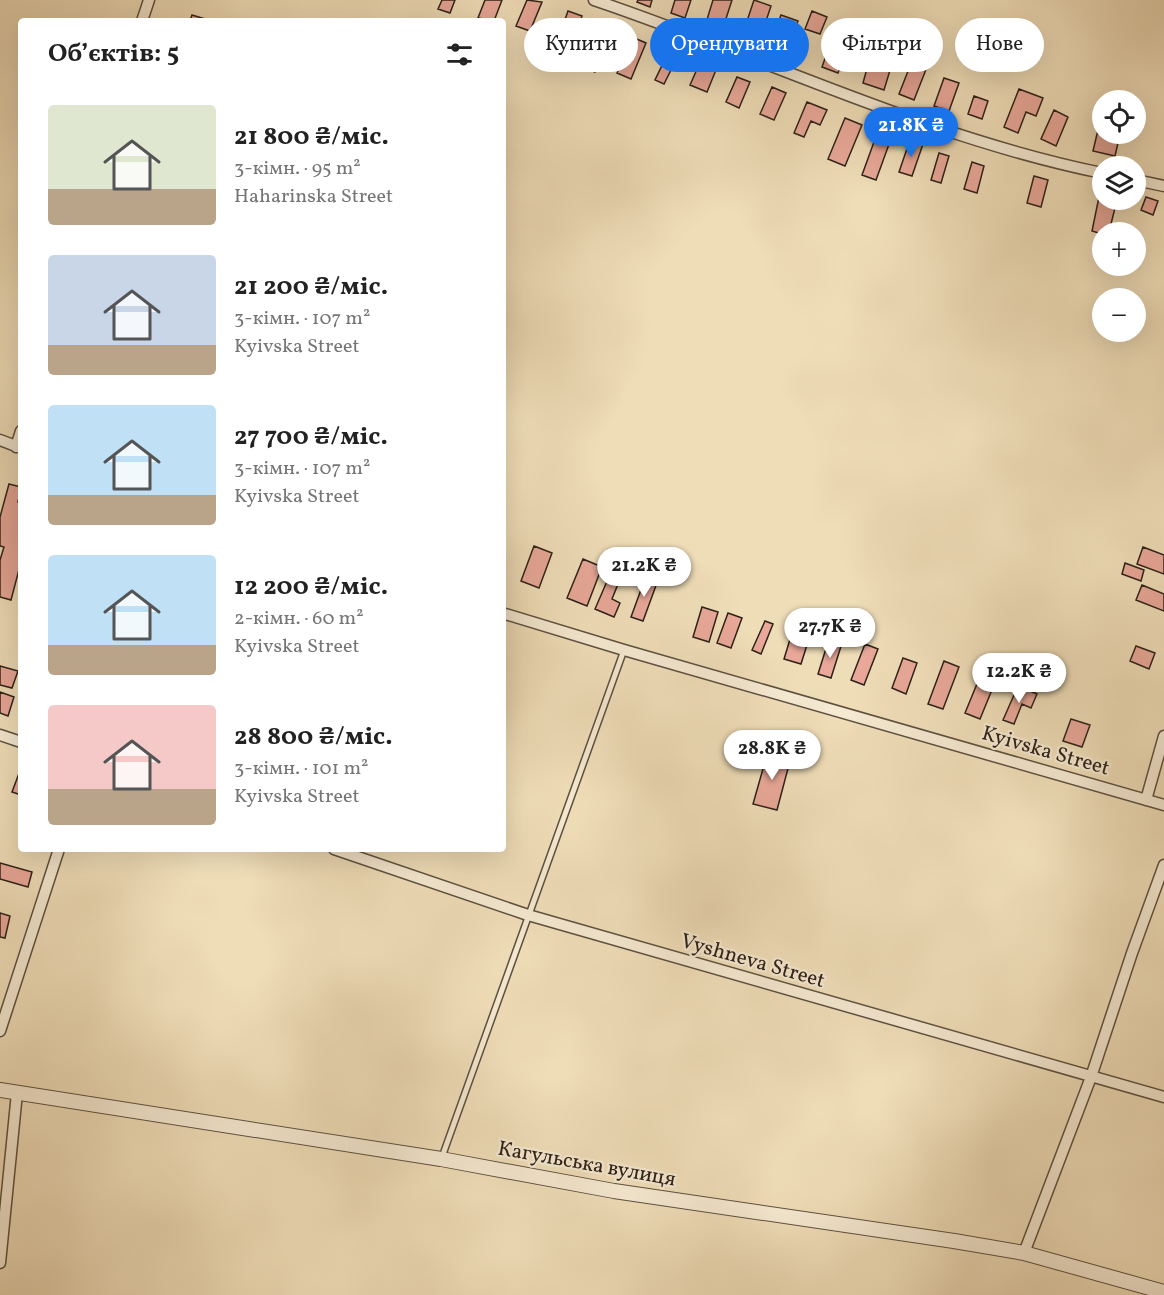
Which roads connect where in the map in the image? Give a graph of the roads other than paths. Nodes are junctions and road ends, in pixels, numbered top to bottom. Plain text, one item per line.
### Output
1 (149, 0) edge
2 (594, 0) edge
3 (143, 18) edge
4 (1092, 171) edge
5 (1146, 182) edge
6 (1164, 186) edge
7 (0, 440) edge
8 (18, 447) edge
9 (506, 614) edge
10 (624, 650) junction
11 (0, 735) edge
12 (1164, 736) edge
13 (18, 741) edge
14 (1146, 800) junction
15 (1164, 805) edge
16 (58, 852) edge
17 (343, 852) edge
18 (1164, 865) edge
19 (528, 915) junction
20 (0, 1031) edge
21 (1091, 1077) junction
22 (0, 1090) edge
23 (17, 1093) junction
24 (1164, 1098) edge
25 (441, 1160) junction
26 (1024, 1253) junction
27 (0, 1263) edge
28 (1164, 1292) edge

1 - 3 street
2 - 4 street
5 - 6 street
7 - 8 street
9 - 10 street, Kyivska Street
10 - 14 street, Kyivska Street
10 - 19 lane
11 - 13 street
12 - 14 street
14 - 15 street, Kyivska Street
16 - 20 street
17 - 19 street, Vyshneva Street
18 - 21 street
19 - 21 street, Vyshneva Street
19 - 25 lane
21 - 24 street, Vyshneva Street
21 - 26 street
22 - 23 street, Кагульська вулиця
23 - 25 street, Кагульська вулиця
23 - 27 street
25 - 26 street, Кагульська вулиця
26 - 28 street, Кагульська вулиця

